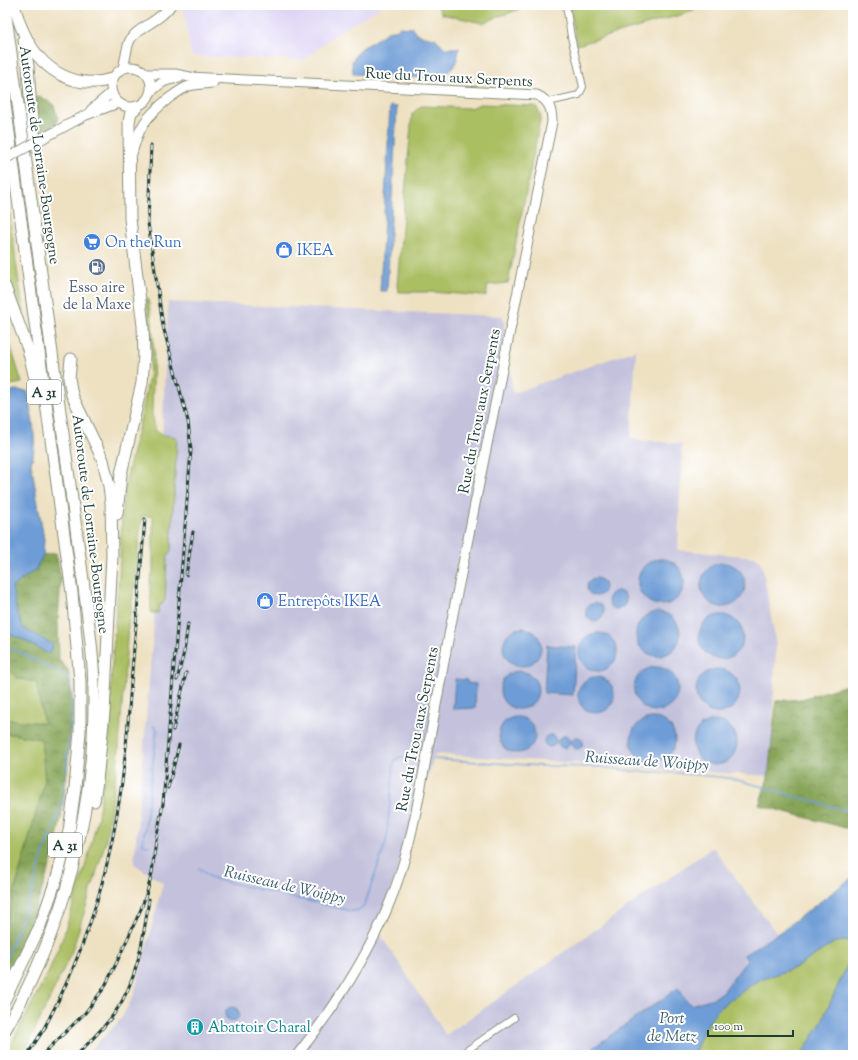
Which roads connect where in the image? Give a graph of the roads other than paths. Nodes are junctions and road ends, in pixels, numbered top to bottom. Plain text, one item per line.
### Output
1 (14, 5) edge
2 (171, 5) edge
3 (566, 5) edge
4 (5, 9) edge
5 (23, 32) junction
6 (128, 49) junction
7 (133, 67) junction
8 (123, 68) junction
9 (147, 74) junction
10 (190, 77) junction
11 (112, 79) junction
12 (234, 79) junction
13 (151, 92) junction
14 (111, 93) junction
15 (548, 102) junction
16 (118, 103) junction
17 (5, 104) edge
18 (137, 107) junction
19 (86, 115) junction
20 (37, 144) junction
21 (5, 159) edge
22 (130, 163) junction
23 (5, 287) edge
24 (71, 359) dead end
25 (46, 408) junction
26 (112, 556) junction
27 (76, 854) junction
28 (5, 999) edge
29 (514, 1018) dead end
30 (5, 1030) edge
31 (297, 1055) edge
32 (460, 1055) edge

1 - 5 highway
2 - 6 street
3 - 15 street
4 - 27 highway, Autoroute de Lorraine-Bourgogne / A 31
5 - 11 highway
5 - 20 highway
6 - 7 street
6 - 8 street
7 - 8 street
7 - 9 street
8 - 11 street
9 - 10 street, Rue du Trou aux Serpents
9 - 13 street
10 - 12 street, Rue du Trou aux Serpents
10 - 13 street, Rue du Trou aux Serpents
11 - 14 street
12 - 15 street, Rue du Trou aux Serpents
12 - 22 street
13 - 18 street
14 - 16 street
14 - 19 street
15 - 31 street, Rue du Trou aux Serpents
16 - 18 street
16 - 19 street
17 - 25 highway, Autoroute de Lorraine-Bourgogne / A 31
18 - 22 highway
19 - 20 street
20 - 21 street, bridge
22 - 26 highway
23 - 25 highway
24 - 26 highway
25 - 28 highway, Autoroute de Lorraine-Bourgogne / A 31
26 - 27 highway
27 - 30 highway, Autoroute de Lorraine-Bourgogne / A 31
29 - 32 street

